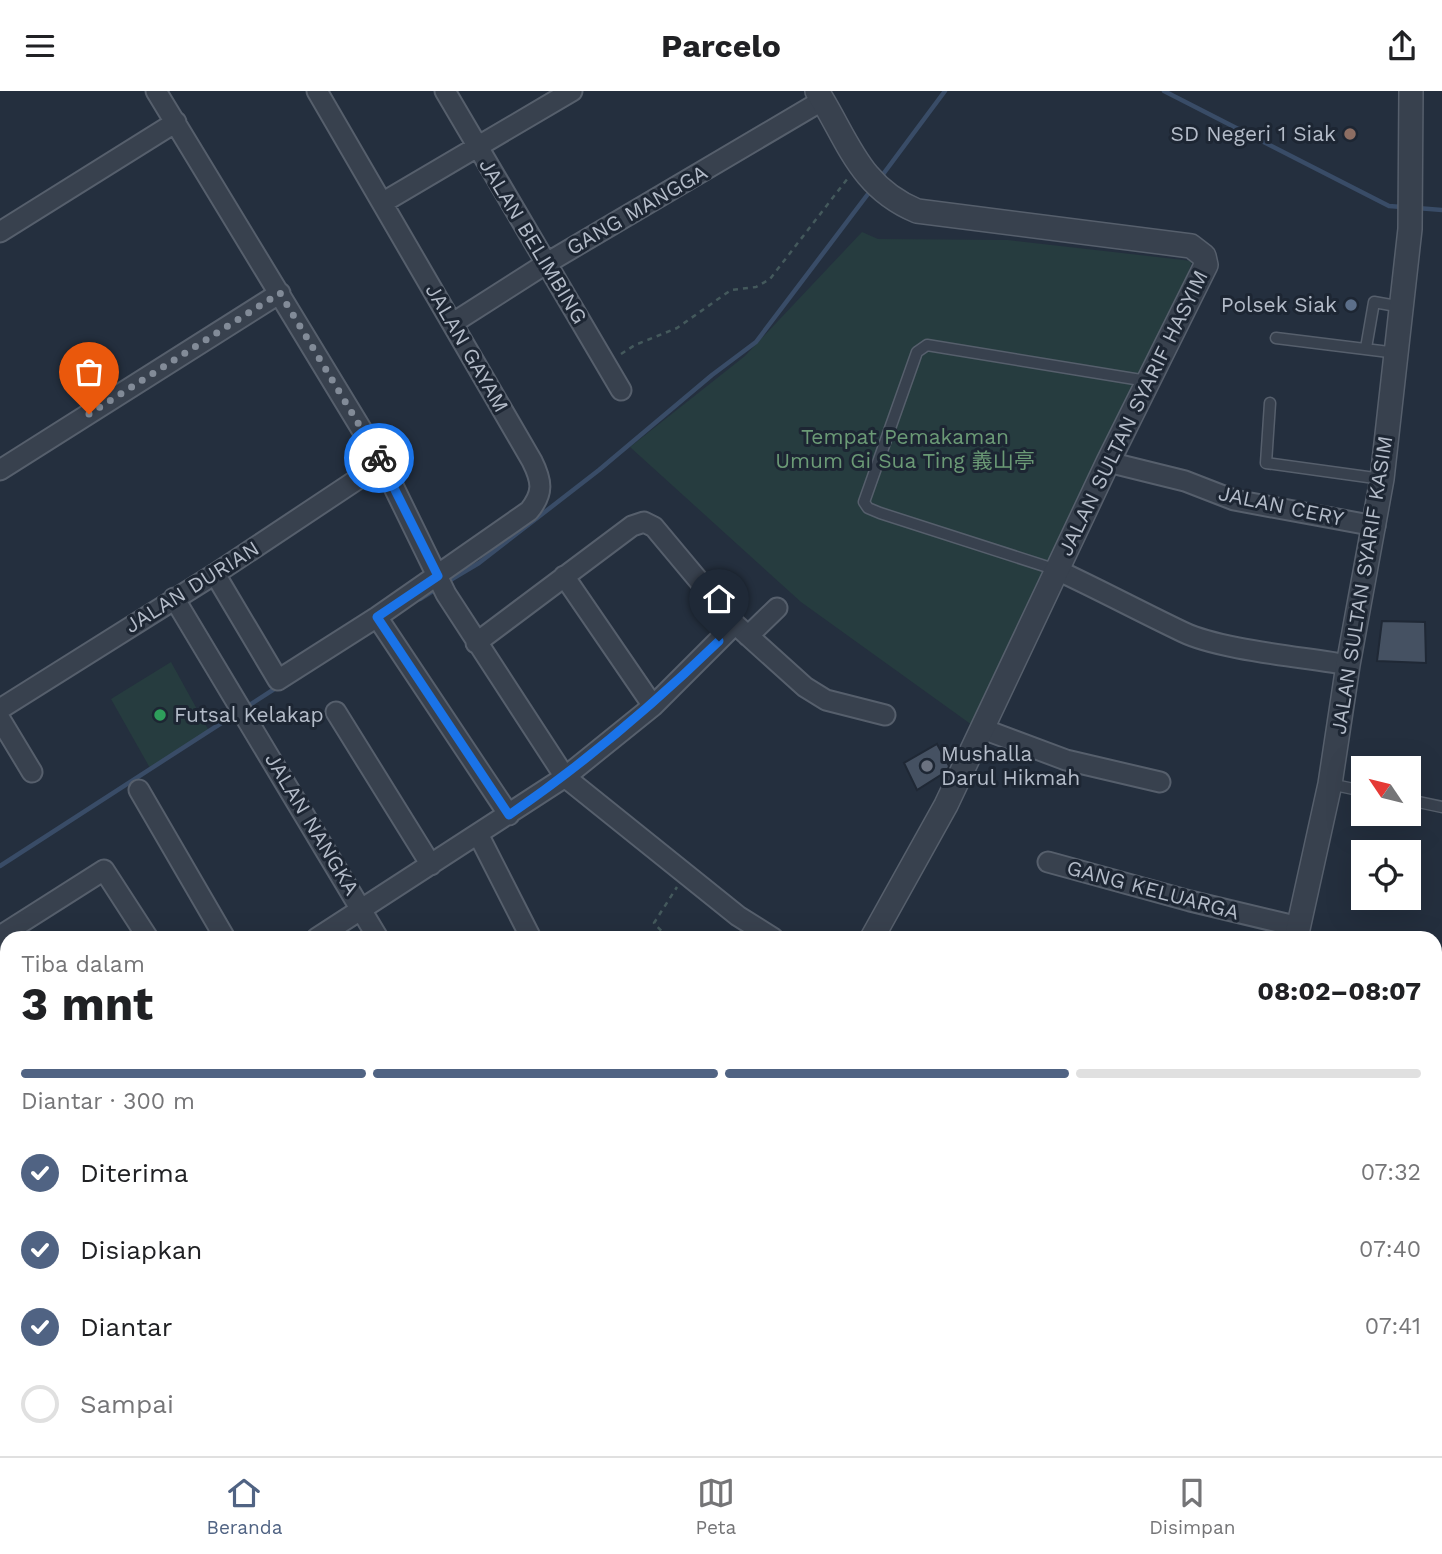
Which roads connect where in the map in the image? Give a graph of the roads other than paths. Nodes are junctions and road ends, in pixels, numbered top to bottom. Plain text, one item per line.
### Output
1 (156, 91) edge
2 (317, 91) edge
3 (445, 91) edge
4 (572, 91) edge
5 (1411, 91) edge
6 (820, 96) edge
7 (176, 122) junction
8 (478, 148) junction
9 (383, 203) junction
10 (0, 232) edge
11 (547, 263) junction
12 (280, 293) junction
13 (1402, 307) junction
14 (453, 323) junction
15 (1276, 338) dead end
16 (1366, 348) junction
17 (1397, 353) junction
18 (1147, 381) junction
19 (621, 390) dead end
20 (1270, 403) dead end
21 (1108, 462) junction
22 (382, 463) junction
23 (0, 470) edge
24 (1382, 479) junction
25 (1374, 526) junction
26 (1057, 570) junction
27 (215, 574) junction
28 (438, 576) junction
29 (564, 576) junction
30 (174, 598) junction
31 (777, 608) dead end
32 (377, 617) junction
33 (742, 630) junction
34 (476, 643) junction
35 (1348, 665) junction
36 (653, 706) junction
37 (0, 709) edge
38 (336, 712) dead end
39 (885, 715) dead end
40 (0, 719) edge
41 (983, 729) junction
42 (32, 772) dead end
43 (565, 777) junction
44 (1160, 782) dead end
45 (1330, 784) junction
46 (1351, 788) edge
47 (139, 790) dead end
48 (1421, 803) edge
49 (1442, 807) edge
50 (509, 815) junction
51 (478, 834) junction
52 (1048, 862) dead end
53 (431, 865) junction
54 (362, 908) junction
55 (8, 931) edge
56 (143, 931) edge
57 (221, 931) edge
58 (328, 931) edge
59 (375, 931) edge
60 (527, 931) edge
61 (762, 931) edge
62 (877, 931) edge
63 (1295, 931) edge
64 (1298, 931) edge

1 - 7 street
2 - 9 street, JALAN GAYAM
3 - 8 street, JALAN BELIMBING
4 - 8 street
5 - 13 street, JALAN SULTAN SYARIF KASIM
6 - 11 street, GANG MANGGA
6 - 18 street, JALAN SULTAN SYARIF HASYIM
7 - 10 street
7 - 12 street
8 - 9 street
8 - 11 street, JALAN BELIMBING
9 - 14 street, JALAN GAYAM
11 - 14 street, GANG MANGGA
11 - 19 street, JALAN BELIMBING
12 - 22 street
12 - 23 street
13 - 16 lane
13 - 17 street, JALAN SULTAN SYARIF KASIM
14 - 28 street, JALAN GAYAM
15 - 16 lane
16 - 17 lane
17 - 24 street, JALAN SULTAN SYARIF KASIM
18 - 21 street, JALAN SULTAN SYARIF HASYIM
18 - 26 lane
20 - 24 lane
21 - 25 street, JALAN CERY
21 - 26 street, JALAN SULTAN SYARIF HASYIM
22 - 27 street, JALAN DURIAN
22 - 28 street
24 - 25 street, JALAN SULTAN SYARIF KASIM
25 - 35 street, JALAN SULTAN SYARIF KASIM
26 - 35 street
26 - 41 street, JALAN SULTAN SYARIF HASYIM
27 - 30 street, JALAN DURIAN
27 - 32 street, JALAN GAYAM
28 - 32 street, JALAN GAYAM
28 - 34 street
29 - 33 street
29 - 34 street
29 - 36 street
30 - 37 street, JALAN DURIAN
30 - 54 street, JALAN NANGKA
31 - 33 street
32 - 50 street
33 - 36 street
33 - 39 street
34 - 43 street
35 - 45 street, JALAN SULTAN SYARIF KASIM
36 - 43 street
38 - 53 street
40 - 42 street
41 - 44 street
41 - 62 street, JALAN SULTAN SYARIF HASYIM
43 - 50 street
43 - 61 street
45 - 46 lane
45 - 64 street, JALAN SULTAN SYARIF KASIM
47 - 57 street
48 - 49 lane
50 - 51 street
51 - 53 street
51 - 60 street
52 - 63 street, GANG KELUARGA
53 - 54 street
54 - 58 street
54 - 59 street, JALAN NANGKA
55 - 56 street

